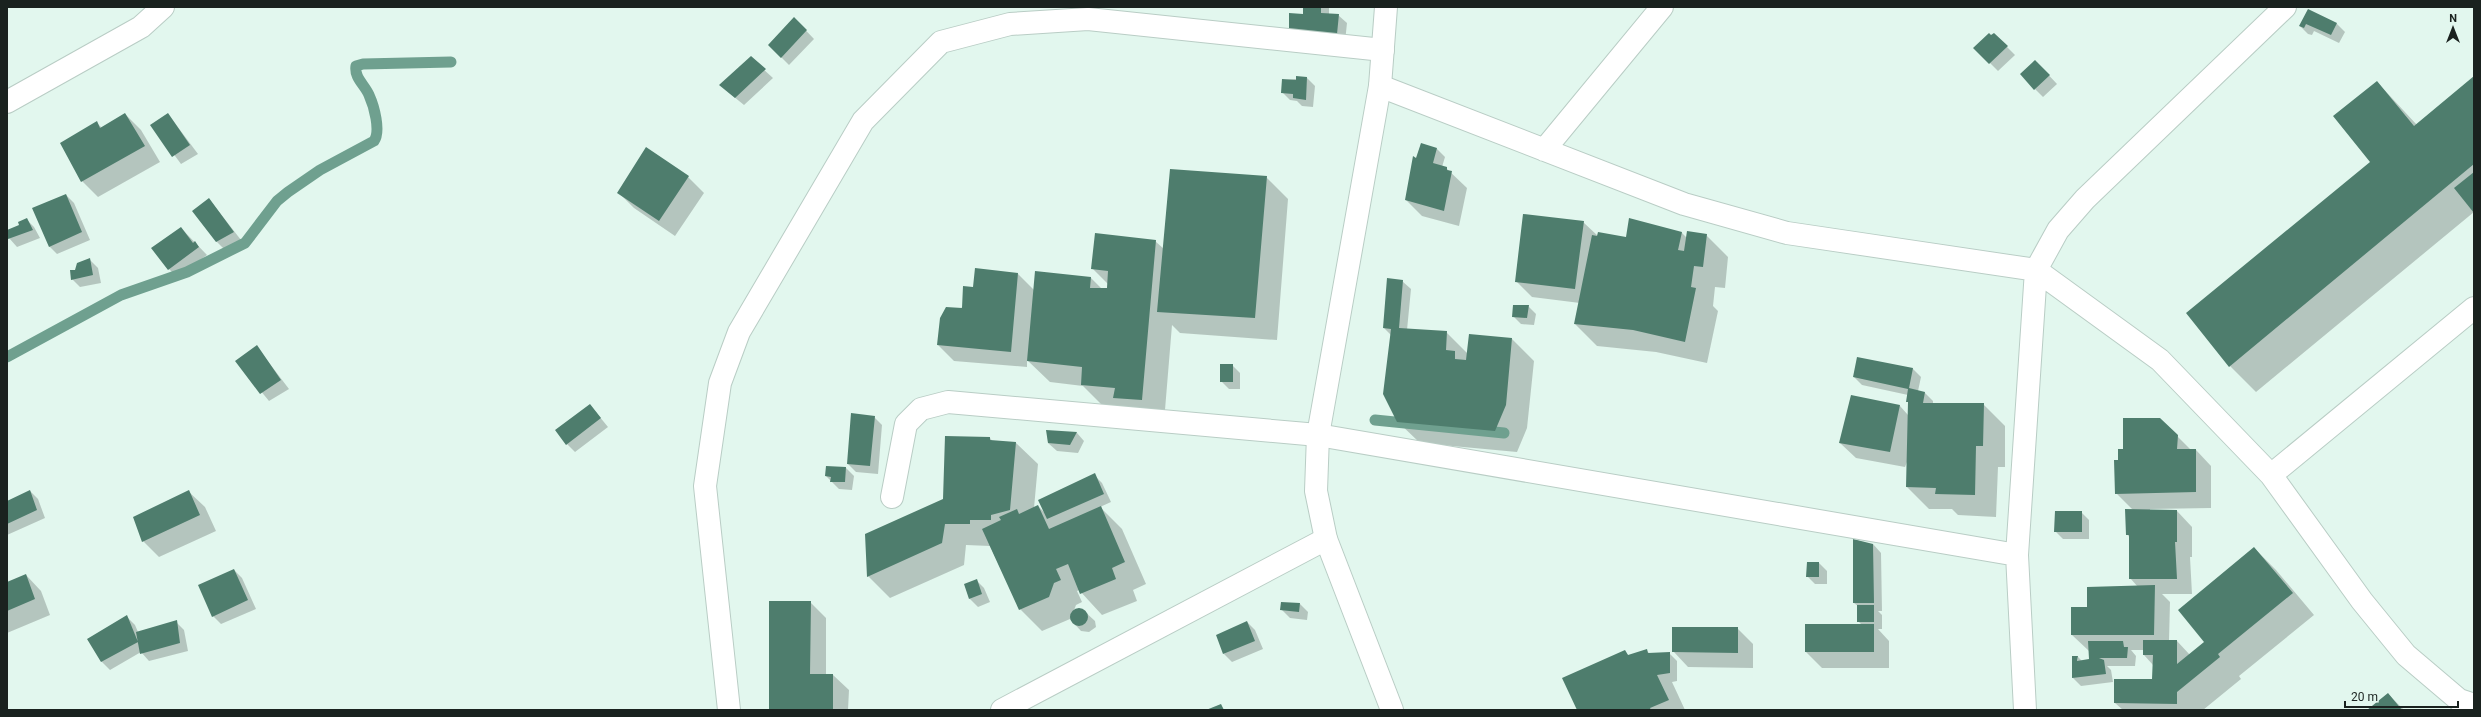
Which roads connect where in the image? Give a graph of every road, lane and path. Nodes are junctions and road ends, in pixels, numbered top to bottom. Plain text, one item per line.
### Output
1 (163, 7) edge
2 (1386, 7) edge
3 (1662, 7) edge
4 (2285, 7) edge
5 (1383, 50) junction
6 (1380, 86) junction
7 (7, 102) edge
8 (1544, 150) junction
9 (2036, 270) junction
10 (2474, 308) edge
11 (1318, 435) junction
12 (2271, 475) junction
13 (892, 497) dead end
14 (1326, 539) junction
15 (2017, 555) junction
16 (2463, 705) edge
17 (1006, 709) edge
18 (729, 710) edge
19 (1392, 710) edge
20 (2025, 710) edge

1 - 7 street
2 - 5 street
3 - 8 street
4 - 9 street
5 - 6 street
5 - 18 street
6 - 8 street
6 - 11 street
8 - 9 street
9 - 12 street
9 - 15 street
10 - 12 street
11 - 13 street
11 - 14 street
11 - 15 street
12 - 16 street
14 - 17 street
14 - 19 street
15 - 20 street

